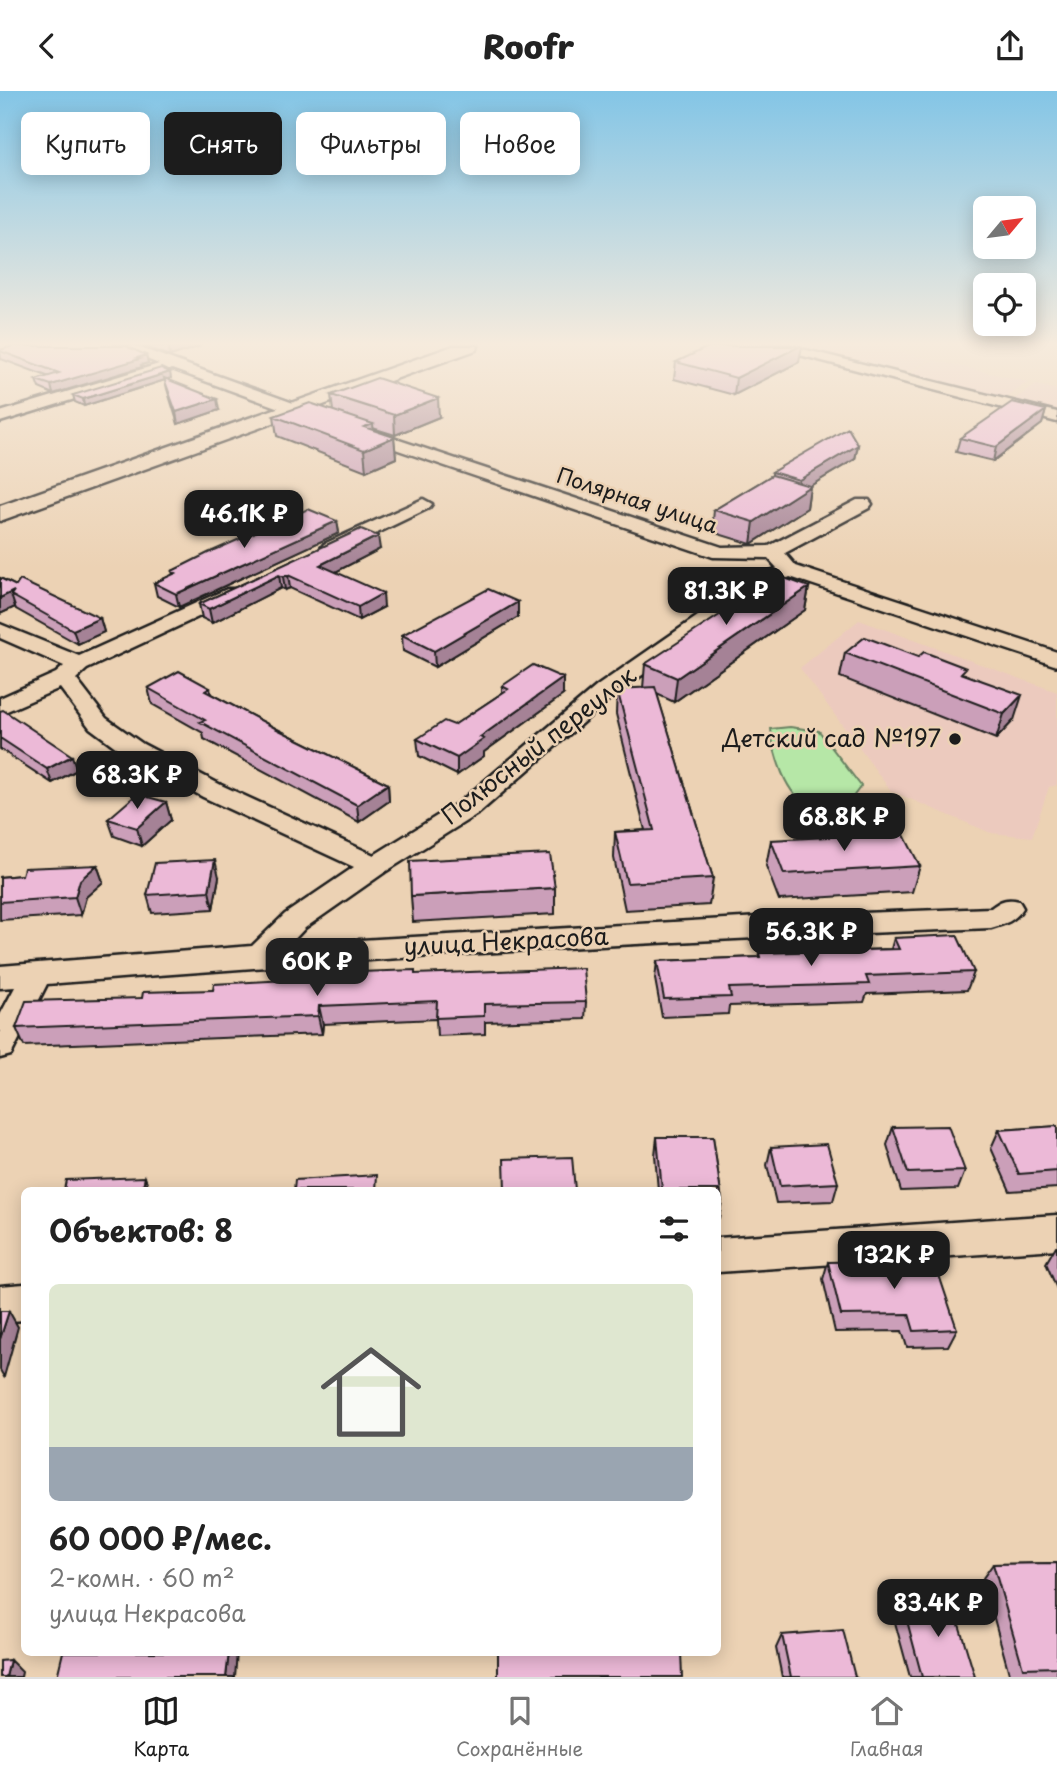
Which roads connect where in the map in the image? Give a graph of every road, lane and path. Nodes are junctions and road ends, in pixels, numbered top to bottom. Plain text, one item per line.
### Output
1 (263, 420) edge
2 (326, 420) edge
3 (424, 504) dead end
4 (863, 504) dead end
5 (0, 514) edge
6 (310, 558) edge
7 (777, 567) junction
8 (249, 586) edge
9 (0, 630) edge
10 (1057, 659) edge
11 (72, 671) junction
12 (0, 707) edge
13 (375, 866) junction
14 (1009, 908) dead end
15 (260, 956) junction
16 (36, 975) junction
17 (0, 977) edge
18 (0, 1046) edge
19 (1057, 1232) edge
20 (721, 1255) edge
21 (21, 1302) edge
22 (0, 1304) edge

1 - 5 main road
2 - 7 street, Полярная улица
3 - 6 street
4 - 7 street, Полюсный переулок
7 - 10 street
7 - 13 street, Полюсный переулок
8 - 11 street
9 - 11 street
11 - 12 street
11 - 13 street
13 - 15 street, Полюсный переулок
14 - 15 street, улица Некрасова
15 - 16 street, улица Некрасова
16 - 17 street, улица Некрасова
16 - 18 street
19 - 20 street
21 - 22 street

